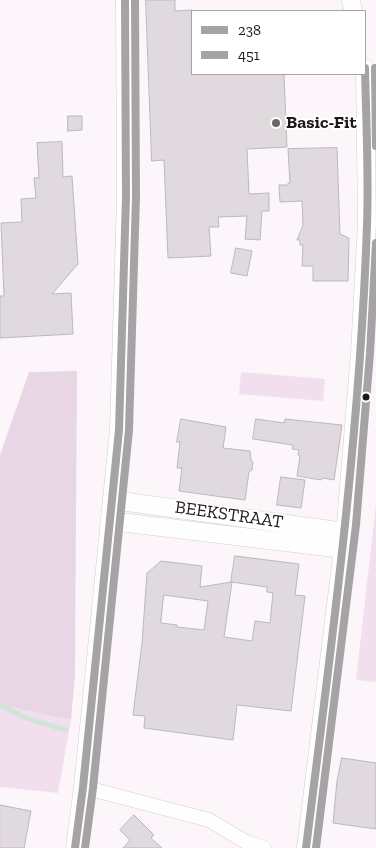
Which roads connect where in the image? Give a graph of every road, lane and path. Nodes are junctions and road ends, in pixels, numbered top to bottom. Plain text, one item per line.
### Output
1 (124, 0) edge
2 (365, 75) edge
3 (113, 500) junction
4 (111, 521) junction
5 (344, 541) junction
6 (83, 787) junction
7 (75, 848) edge
8 (264, 848) edge
9 (306, 848) edge

1 - 3 street
2 - 5 street
3 - 4 street
3 - 5 street, BEEKSTRAAT
4 - 5 street, BEEKSTRAAT
4 - 6 street
5 - 9 street
6 - 7 street
6 - 8 street

